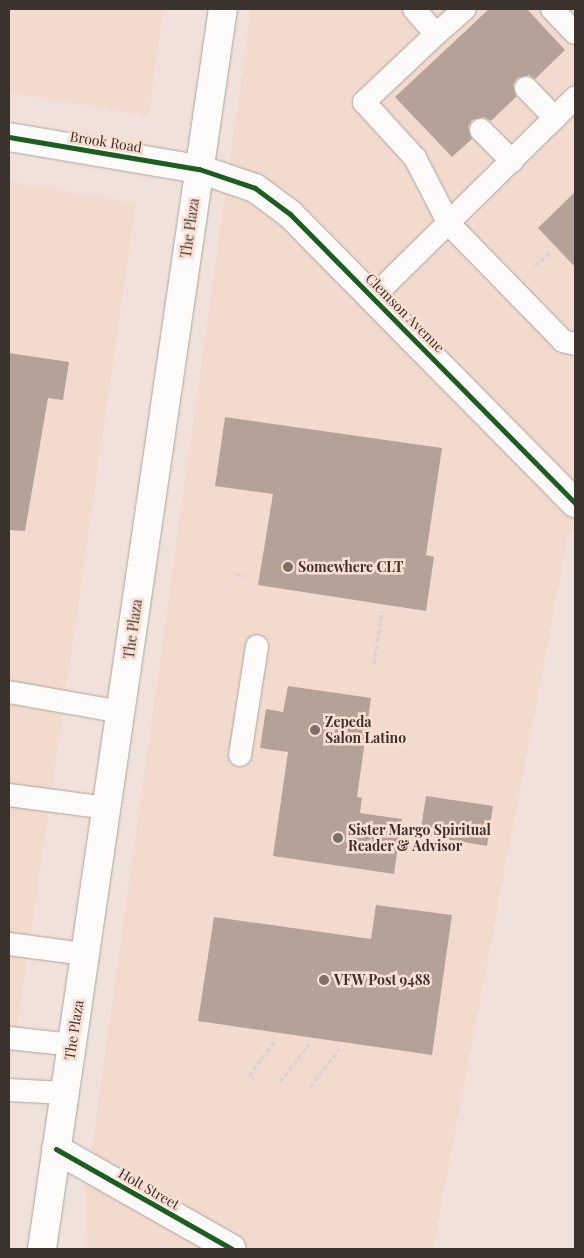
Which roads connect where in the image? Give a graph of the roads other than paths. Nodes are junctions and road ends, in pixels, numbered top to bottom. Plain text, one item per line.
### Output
1 (223, 9) edge
2 (414, 9) edge
3 (552, 9) edge
4 (464, 17) edge
5 (575, 33) edge
6 (436, 34) junction
7 (526, 88) dead end
8 (575, 98) edge
9 (555, 118) junction
10 (481, 130) dead end
11 (9, 137) edge
12 (512, 161) junction
13 (199, 169) junction
14 (449, 224) junction
15 (373, 297) junction
16 (575, 344) edge
17 (575, 503) edge
18 (257, 646) dead end
19 (9, 692) edge
20 (121, 712) junction
21 (240, 754) dead end
22 (9, 795) edge
23 (108, 808) junction
24 (9, 944) edge
25 (85, 954) junction
26 (9, 1038) edge
27 (72, 1045) junction
28 (9, 1090) edge
29 (64, 1093) junction
30 (56, 1149) junction
31 (42, 1249) edge
32 (232, 1249) edge

1 - 13 main road, The Plaza
2 - 6 lane
3 - 5 lane
4 - 6 lane
6 - 14 lane
7 - 9 lane
8 - 9 lane
9 - 12 lane
10 - 12 lane
11 - 13 main road, Brook Road
12 - 14 lane
13 - 15 main road, Clemson Avenue
13 - 20 main road, The Plaza
14 - 15 lane
14 - 16 lane
15 - 17 main road, Clemson Avenue
18 - 21 lane
19 - 20 lane
20 - 23 main road, The Plaza
22 - 23 lane
23 - 25 main road, The Plaza
24 - 25 lane
25 - 27 main road, The Plaza
26 - 27 lane
27 - 29 main road, The Plaza
28 - 29 lane
29 - 30 main road, The Plaza
30 - 31 main road, The Plaza
30 - 32 main road, Holt Street

